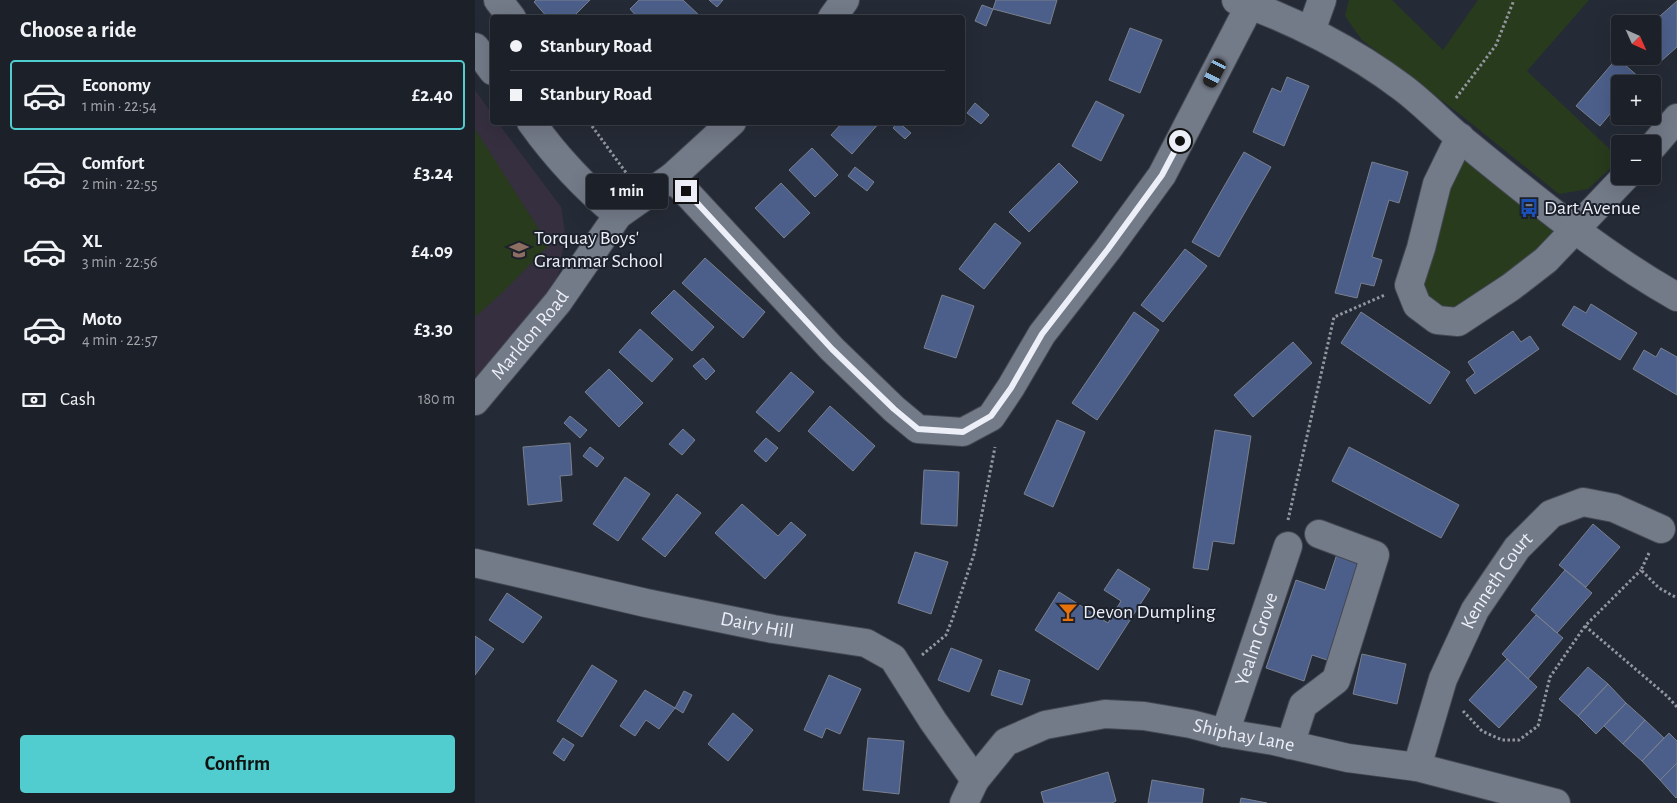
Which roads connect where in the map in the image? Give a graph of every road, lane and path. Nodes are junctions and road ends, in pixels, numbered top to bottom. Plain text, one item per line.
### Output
1 (497, 0) edge
2 (845, 0) edge
3 (1322, 0) edge
4 (1514, 0) edge
5 (1243, 2) edge
6 (510, 15) edge
7 (834, 15) edge
8 (1311, 31) junction
9 (475, 47) edge
10 (490, 67) edge
11 (1677, 118) edge
12 (533, 125) edge
13 (591, 125) edge
14 (729, 125) edge
15 (1450, 128) junction
16 (1661, 137) edge
17 (672, 177) junction
18 (1617, 185) edge
19 (644, 198) junction
20 (618, 215) junction
21 (1575, 228) junction
22 (1409, 285) junction
23 (1677, 297) edge
24 (475, 401) edge
25 (985, 420) junction
26 (1661, 529) joint
27 (1319, 534) dead end
28 (1288, 546) joint
29 (475, 563) edge
30 (1641, 570) junction
31 (1677, 598) edge
32 (1585, 626) junction
33 (918, 657) dead end
34 (1438, 696) junction
35 (1677, 707) edge
36 (1225, 733) junction
37 (1290, 745) junction
38 (1417, 767) junction
39 (969, 792) edge
40 (1556, 803) edge

1 - 6 street
2 - 7 street
3 - 8 street
4 - 15 path
5 - 8 street
5 - 25 street
8 - 15 street
9 - 10 street
11 - 16 street
12 - 20 street
13 - 19 path
14 - 17 street, Marldon Road
15 - 21 street
15 - 22 street
17 - 19 street, Marldon Road
17 - 25 street
18 - 21 street
19 - 20 street, Marldon Road
20 - 24 street, Marldon Road
21 - 22 street
21 - 23 street
22 - 28 path
25 - 33 path
26 - 30 path
26 - 34 street, Kenneth Court
27 - 37 street
28 - 36 street, Yealm Grove
29 - 39 street, Dairy Hill
30 - 31 path
30 - 32 path
32 - 34 path
32 - 35 path
34 - 38 street, Kenneth Court
36 - 37 street, Shiphay Lane
36 - 39 street, Shiphay Lane
37 - 38 street, Shiphay Lane
38 - 40 street, Shiphay Lane

